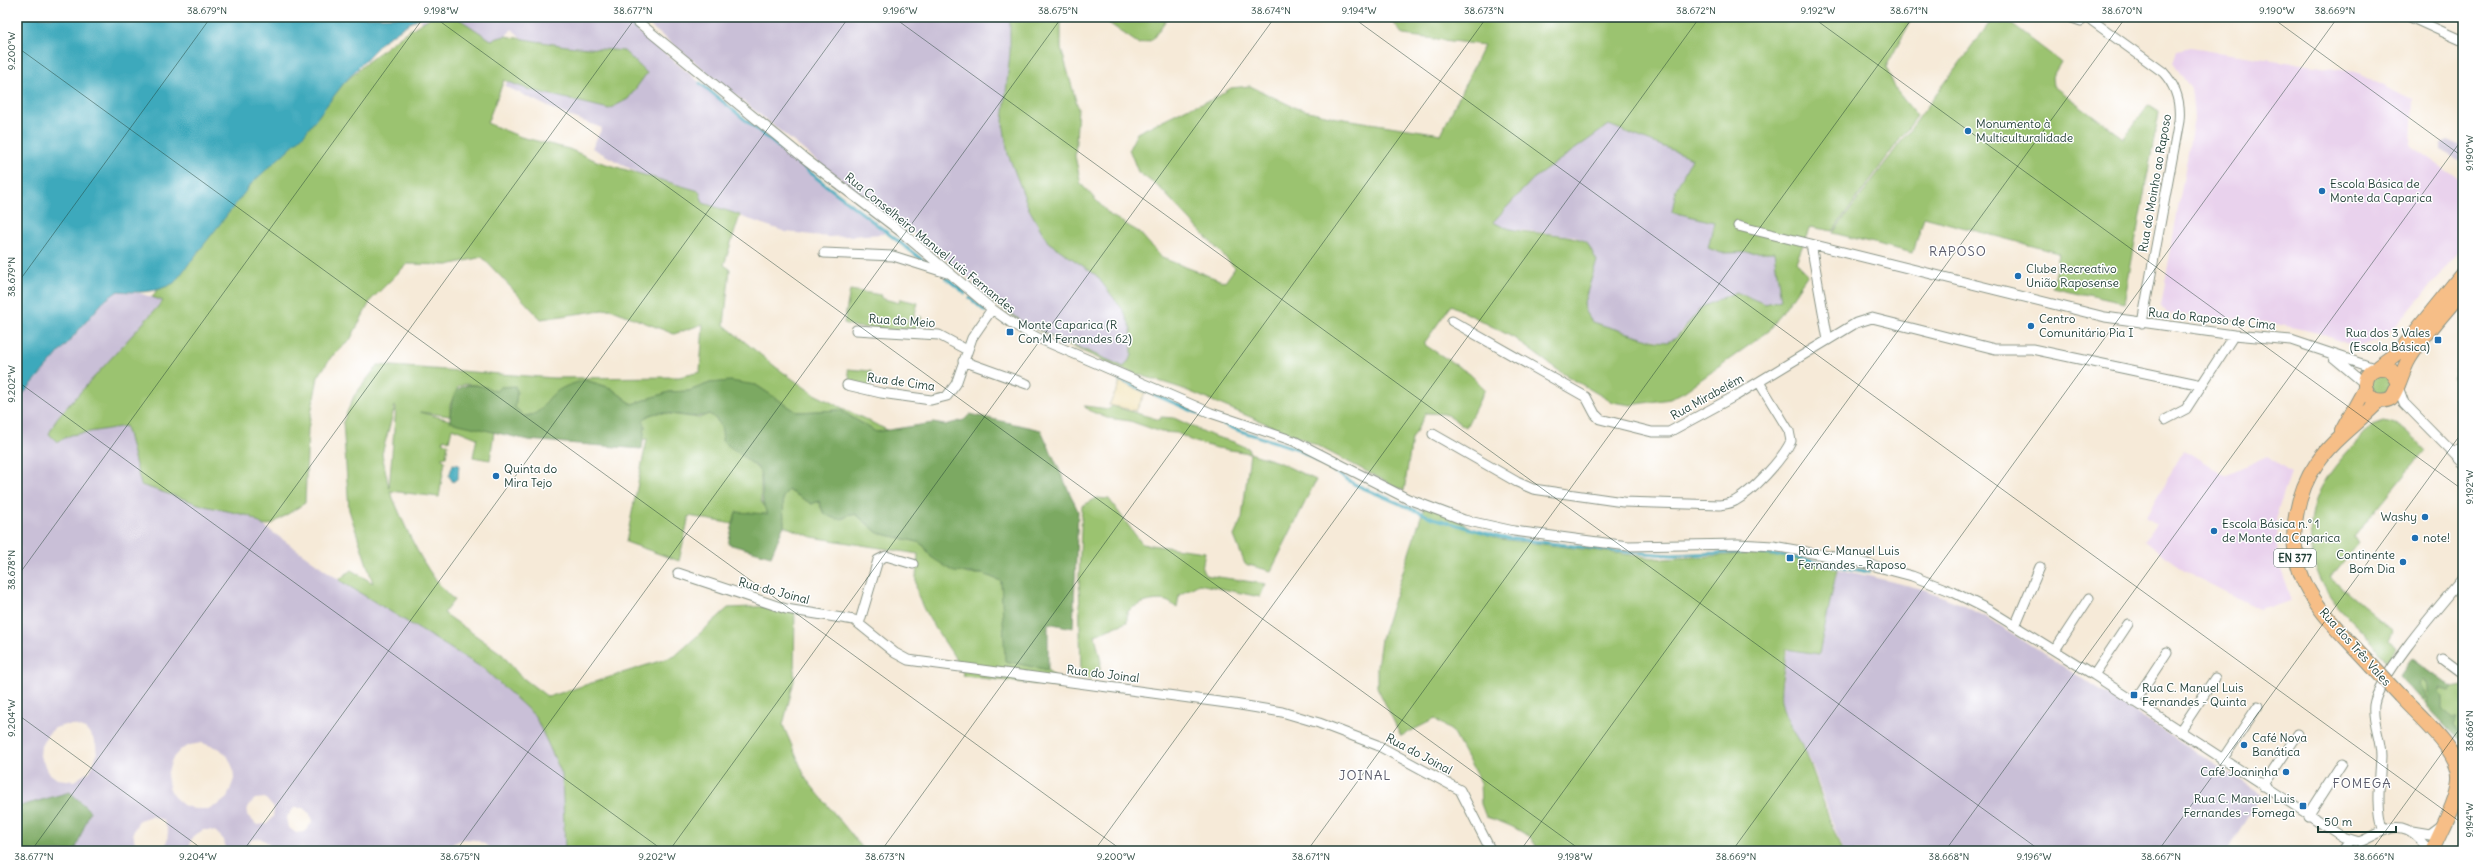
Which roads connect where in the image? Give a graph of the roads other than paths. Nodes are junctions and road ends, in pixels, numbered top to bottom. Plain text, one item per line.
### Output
1 (632, 17) edge
2 (2069, 17) edge
3 (2087, 17) edge
4 (2410, 17) edge
5 (2463, 41) edge
6 (1738, 226) dead end
7 (1811, 244) junction
8 (824, 253) dead end
9 (2463, 273) edge
10 (952, 275) junction
11 (2463, 290) edge
12 (992, 309) junction
13 (1452, 321) dead end
14 (2142, 323) junction
15 (856, 330) dead end
16 (2234, 335) junction
17 (1828, 340) junction
18 (967, 350) junction
19 (2329, 353) junction
20 (963, 361) junction
21 (2376, 368) junction
22 (1760, 382) junction
23 (1027, 384) dead end
24 (2398, 384) junction
25 (847, 385) dead end
26 (2202, 385) junction
27 (2365, 386) junction
28 (2382, 400) junction
29 (2404, 403) junction
30 (2165, 420) dead end
31 (1433, 434) dead end
32 (2338, 437) junction
33 (2463, 446) edge
34 (2454, 454) junction
35 (2463, 463) edge
36 (913, 564) dead end
37 (2040, 567) dead end
38 (678, 573) dead end
39 (2463, 578) edge
40 (2089, 598) dead end
41 (859, 624) junction
42 (2128, 624) dead end
43 (2015, 626) junction
44 (2055, 650) junction
45 (2167, 652) dead end
46 (2443, 660) dead end
47 (2463, 667) edge
48 (2094, 675) junction
49 (2215, 678) dead end
50 (2134, 702) junction
51 (2258, 706) dead end
52 (2180, 731) junction
53 (2298, 734) dead end
54 (2449, 749) junction
55 (2222, 760) junction
56 (2463, 762) edge
57 (2342, 763) dead end
58 (2263, 786) junction
59 (2463, 787) edge
60 (2453, 799) junction
61 (2308, 816) junction
62 (2443, 824) junction
63 (2383, 829) junction
64 (2410, 831) junction
65 (2349, 841) junction
66 (1491, 851) edge
67 (2342, 851) edge
68 (2427, 851) edge
69 (2432, 851) edge

1 - 10 street, Rua Conselheiro Manuel Luis Fernandes
2 - 3 street
3 - 14 street, Rua do Moinho ao Raposo
4 - 5 street
6 - 7 street, Rua do Raposo de Cima
7 - 14 street, Rua do Raposo de Cima
7 - 17 street
8 - 10 street
9 - 21 main road, Rua dos Três Vales / EN 377
10 - 12 street, Rua Conselheiro Manuel Luis Fernandes
11 - 24 main road, Rua dos Três Vales / EN 377
12 - 18 street, Rua de Cima
12 - 43 street, Rua Conselheiro Manuel Luis Fernandes
13 - 22 street, Rua Mirabelém
14 - 16 street, Rua do Raposo de Cima
15 - 18 street, Rua do Meio
16 - 19 street, Rua do Raposo de Cima
16 - 26 street
17 - 22 street, Rua Mirabelém
17 - 26 street
18 - 20 street, Rua de Cima
19 - 21 street, Rua do Raposo de Cima
19 - 27 street, Rua do Raposo de Cima
20 - 23 street
20 - 25 street, Rua de Cima
21 - 24 main road
21 - 27 main road, Rua dos Três Vales / EN 377
22 - 31 street
24 - 28 main road, Rua dos Três Vales / EN 377
24 - 29 street
26 - 30 street
27 - 28 main road
27 - 32 main road, Rua dos Três Vales / EN 377
28 - 29 street
28 - 32 main road, Rua dos Três Vales / EN 377
29 - 34 street
32 - 54 main road, Rua dos Três Vales / EN 377, bridge
33 - 34 street
34 - 35 street
36 - 41 street
37 - 43 street
38 - 41 street, Rua do Joinal
39 - 63 street
40 - 44 street
41 - 66 street, Rua do Joinal
42 - 48 street
43 - 44 street, Rua Conselheiro Manuel Luis Fernandes
44 - 48 street, Rua Conselheiro Manuel Luis Fernandes
45 - 50 street
46 - 47 street
48 - 50 street, Rua Conselheiro Manuel Luis Fernandes
49 - 52 street
50 - 52 street, Rua Conselheiro Manuel Luis Fernandes
51 - 55 street
52 - 55 street, Rua Conselheiro Manuel Luis Fernandes
53 - 58 street
54 - 56 main road, EN 377
54 - 60 main road, Rua dos Três Vales / EN 377
55 - 58 street, Rua Conselheiro Manuel Luis Fernandes
57 - 61 street
58 - 61 street, Rua Conselheiro Manuel Luis Fernandes
59 - 60 main road
60 - 62 main road, Rua dos Três Vales
61 - 65 street, Rua Conselheiro Manuel Luis Fernandes
62 - 64 street
62 - 69 main road, Rua dos Três Vales
63 - 64 street
63 - 65 street
64 - 68 street
65 - 67 street

